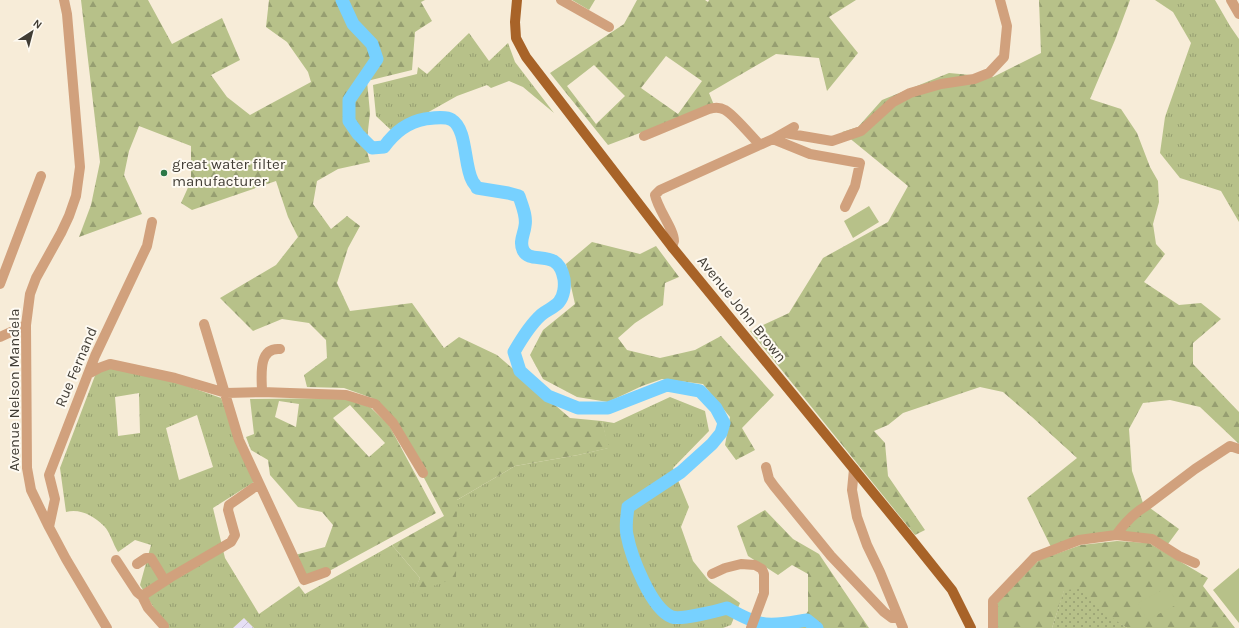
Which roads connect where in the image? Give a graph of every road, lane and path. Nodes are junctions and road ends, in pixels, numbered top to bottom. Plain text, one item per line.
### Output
1 (64, 0) edge
2 (517, 0) edge
3 (561, 0) edge
4 (1000, 0) edge
5 (1231, 0) edge
6 (1239, 14) edge
7 (609, 27) dead end
8 (794, 127) dead end
9 (785, 133) junction
10 (644, 136) dead end
11 (773, 139) junction
12 (760, 145) junction
13 (42, 176) dead end
14 (845, 206) dead end
15 (152, 222) dead end
16 (672, 247) junction
17 (0, 284) edge
18 (204, 324) dead end
19 (26, 325) junction
20 (0, 337) edge
21 (280, 349) dead end
22 (88, 374) junction
23 (262, 392) junction
24 (226, 393) junction
25 (1239, 449) edge
26 (766, 468) dead end
27 (854, 470) junction
28 (423, 472) dead end
29 (259, 484) junction
30 (49, 527) junction
31 (1116, 535) junction
32 (116, 560) dead end
33 (1195, 563) dead end
34 (137, 564) dead end
35 (326, 572) dead end
36 (712, 574) dead end
37 (165, 580) junction
38 (142, 596) junction
39 (901, 623) edge
40 (104, 626) edge
41 (164, 626) dead end
42 (752, 628) edge
43 (971, 628) edge
44 (993, 628) edge

1 - 19 street, Avenue Nelson Mandela
2 - 16 main road, Avenue John Brown
3 - 7 street
4 - 9 street
5 - 6 street
8 - 9 street
9 - 11 street
10 - 12 street
11 - 12 street
11 - 14 street
12 - 16 street
13 - 17 street
15 - 22 street, Rue Fernand
16 - 27 main road, Avenue John Brown
18 - 24 street
19 - 20 street
19 - 30 street, Avenue Nelson Mandela
21 - 23 street
22 - 24 street
22 - 30 street, Rue Fernand
23 - 24 street
23 - 28 street
24 - 29 street
25 - 31 street
26 - 39 street
27 - 39 street
27 - 43 main road, Avenue John Brown
29 - 35 street
29 - 37 street
30 - 40 street, Avenue Nelson Mandela
31 - 33 street
31 - 44 street
32 - 38 street
34 - 37 street
36 - 42 street
37 - 38 street
38 - 41 street

